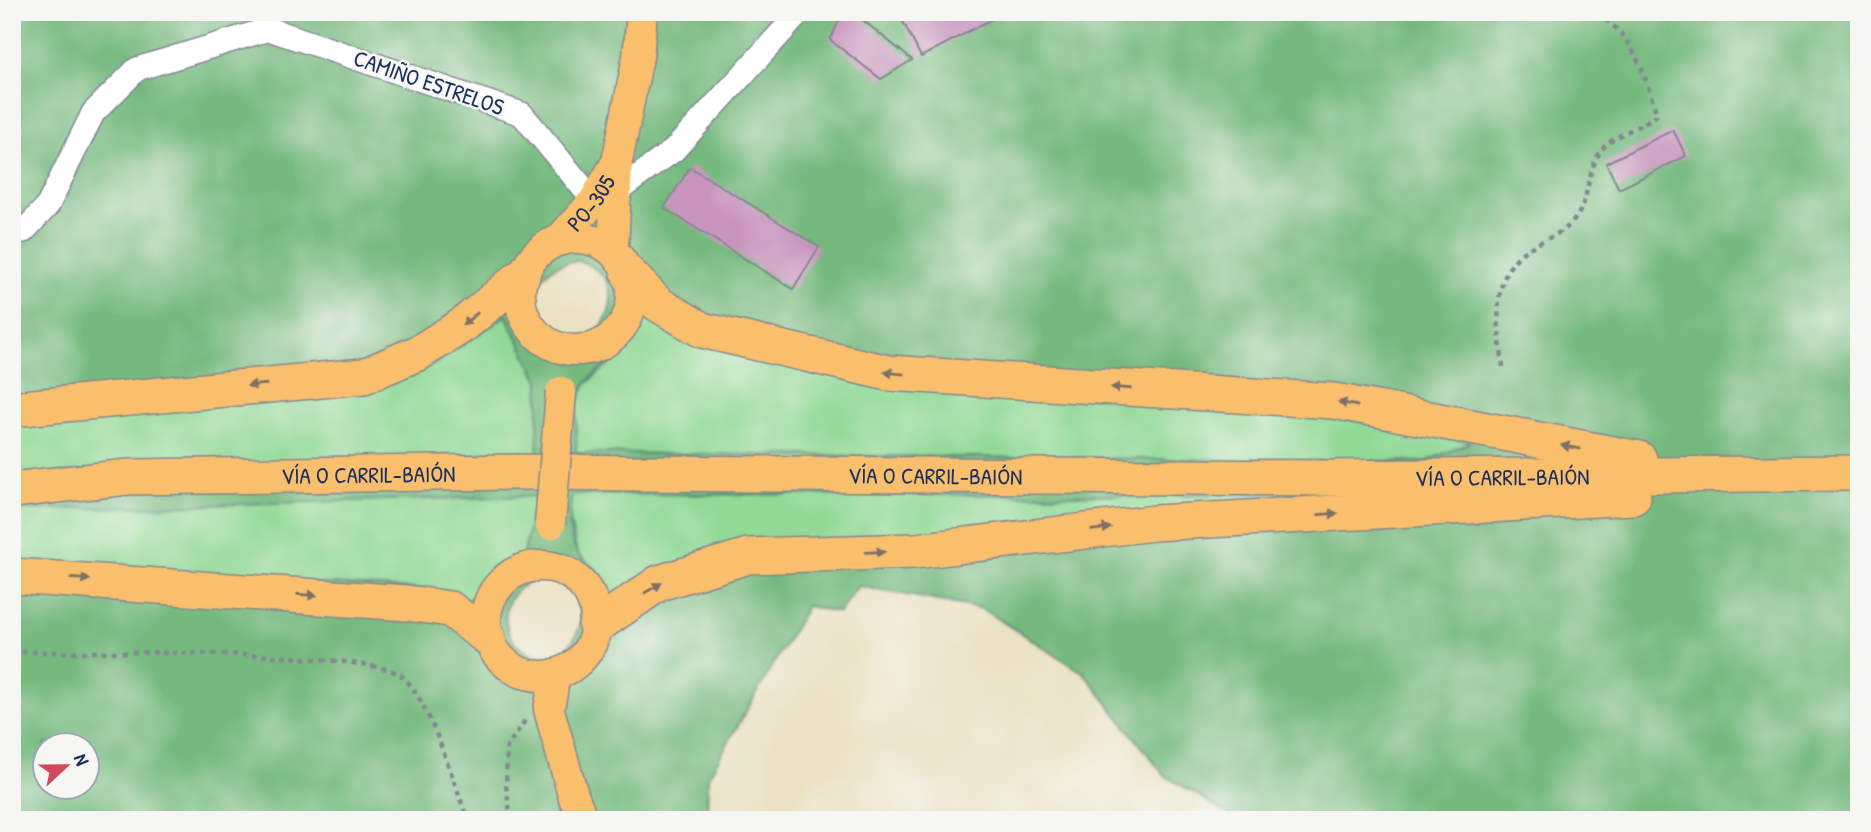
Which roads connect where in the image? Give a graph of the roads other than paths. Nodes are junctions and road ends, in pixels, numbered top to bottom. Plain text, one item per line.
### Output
1 (642, 12) edge
2 (800, 12) edge
3 (266, 21) edge
4 (605, 197) junction
5 (12, 232) edge
6 (559, 240) junction
7 (621, 262) junction
8 (522, 276) junction
9 (564, 350) junction
10 (12, 409) edge
11 (1859, 473) edge
12 (12, 489) edge
13 (549, 566) junction
14 (12, 576) edge
15 (596, 626) junction
16 (488, 638) junction
17 (555, 674) junction
18 (583, 820) edge

1 - 4 main road, PO-305 / PO-305
2 - 4 street
3 - 4 street, CAMIÑO ESTRELOS
3 - 5 street, CAMIÑO ESTRELOS
4 - 6 main road, PO-305
4 - 7 main road, PO-305
6 - 7 main road, PO-305
6 - 8 main road, PO-305
7 - 9 main road, PO-305
11 -> 7 highway
8 - 9 main road
8 -> 10 highway
9 - 13 main road, bridge
11 - 12 highway, VÍA O CARRIL-BAIÓN
15 -> 11 highway
13 - 15 main road
13 - 16 main road
14 -> 16 highway
15 - 17 main road
16 - 17 main road
17 - 18 main road

